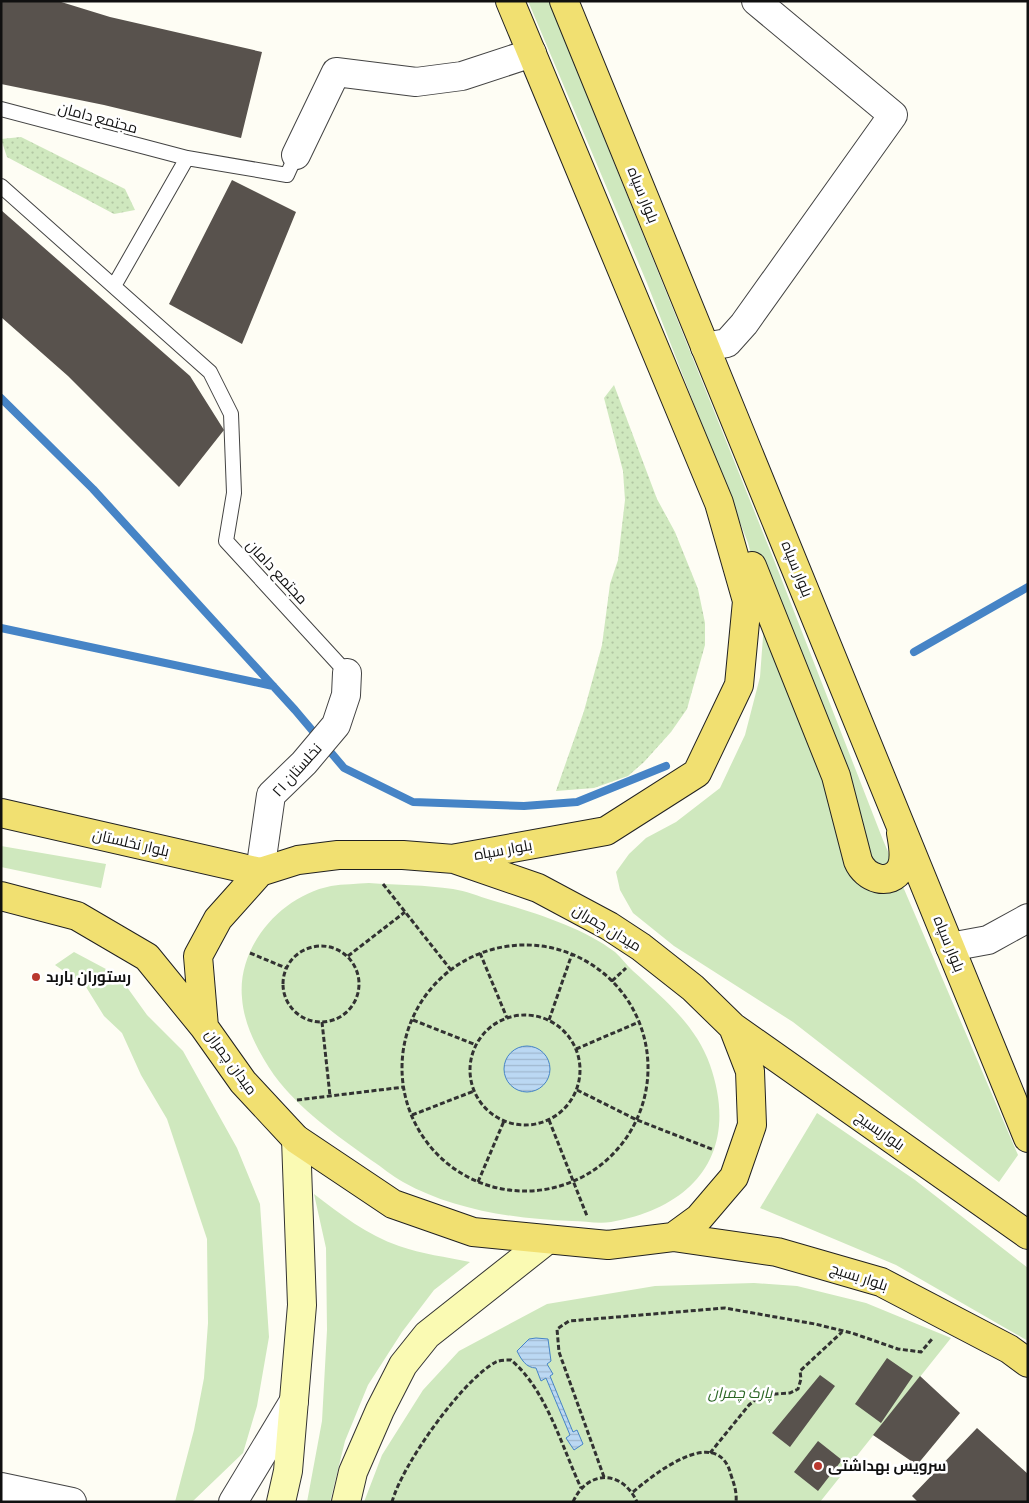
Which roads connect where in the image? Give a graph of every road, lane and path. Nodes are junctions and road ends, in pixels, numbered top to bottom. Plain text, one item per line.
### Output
1 (510, 1) edge
2 (564, 1) edge
3 (756, 1) edge
4 (532, 53) junction
5 (1, 109) edge
6 (296, 155) joint
7 (187, 158) junction
8 (1, 186) edge
9 (114, 286) junction
10 (705, 347) junction
11 (718, 503) junction
12 (347, 673) joint
13 (1, 813) edge
14 (900, 820) junction
15 (454, 859) junction
16 (260, 872) junction
17 (383, 884) dead end
18 (1, 896) edge
19 (405, 912) junction
20 (1028, 918) edge
21 (950, 947) junction
22 (250, 953) dead end
23 (480, 953) junction
24 (572, 954) junction
25 (348, 956) junction
26 (286, 968) junction
27 (451, 970) junction
28 (507, 1018) junction
29 (412, 1020) junction
30 (549, 1020) junction
31 (322, 1022) junction
32 (639, 1022) junction
33 (204, 1027) junction
34 (733, 1027) junction
35 (476, 1045) junction
36 (576, 1049) junction
37 (404, 1087) junction
38 (577, 1090) junction
39 (474, 1092) junction
40 (330, 1096) junction
41 (297, 1100) dead end
42 (412, 1115) junction
43 (549, 1120) junction
44 (637, 1120) junction
45 (504, 1121) junction
46 (1028, 1138) edge
47 (296, 1139) junction
48 (714, 1150) dead end
49 (478, 1182) junction
50 (575, 1182) junction
51 (589, 1222) dead end
52 (1028, 1235) edge
53 (673, 1237) junction
54 (547, 1240) junction
55 (842, 1331) junction
56 (938, 1333) dead end
57 (1028, 1363) edge
58 (294, 1401) junction
59 (710, 1453) junction
60 (604, 1477) junction
61 (1, 1487) edge
62 (581, 1488) junction
63 (633, 1492) junction
64 (72, 1502) edge
65 (233, 1502) edge
66 (281, 1502) edge
67 (346, 1502) edge
68 (392, 1502) edge
69 (573, 1502) edge
70 (637, 1502) edge
71 (736, 1502) edge

1 - 4 main road, بلوار سپاه
2 - 10 main road, بلوار سپاه
3 - 10 street
4 - 6 street
4 - 11 main road, بلوار سپاه
5 - 7 lane, مجتمع دامان
6 - 7 lane, مجتمع دامان
7 - 9 lane
8 - 9 lane, مجتمع دامان
9 - 12 lane, مجتمع دامان
10 - 14 main road, بلوار سپاه
11 - 14 main road
11 - 15 main road, بلوار سپاه
12 - 16 street, نخلستان ۲۱
13 - 16 main road, بلوار نخلستان
14 - 21 main road, بلوار سپاه
15 - 16 main road, میدان چمران
15 - 34 main road, میدان چمران
16 - 33 main road, میدان چمران
17 - 19 path
18 - 33 main road
19 - 25 path
19 - 27 path
20 - 21 street
21 - 46 main road, بلوار سپاه
22 - 26 path
23 - 24 path
23 - 27 path
23 - 28 path
24 - 30 path
24 - 32 path
25 - 26 path
25 - 31 path
26 - 31 path
27 - 29 path
28 - 30 path
28 - 35 path
29 - 35 path
29 - 37 path
30 - 36 path
31 - 40 path
32 - 36 path
32 - 44 path
33 - 47 main road, میدان چمران
34 - 52 main road, بلواربسیج
34 - 53 main road, میدان چمران
35 - 39 path
36 - 38 path
37 - 40 path
37 - 42 path
38 - 43 path
38 - 44 path
39 - 42 path
39 - 45 path
40 - 41 path
42 - 49 path
43 - 45 path
43 - 50 path
44 - 48 path
44 - 50 path
45 - 49 path
47 - 54 main road, میدان چمران
47 - 58 main road
49 - 50 path
50 - 51 path
53 - 54 main road, میدان چمران
53 - 57 main road, بلوار بسیج
54 - 67 main road
55 - 56 path
55 - 59 path
55 - 60 path
58 - 65 street
58 - 66 main road
59 - 63 path
59 - 71 path
60 - 62 path
60 - 63 path
61 - 64 street
62 - 68 path
62 - 69 path
63 - 70 path

